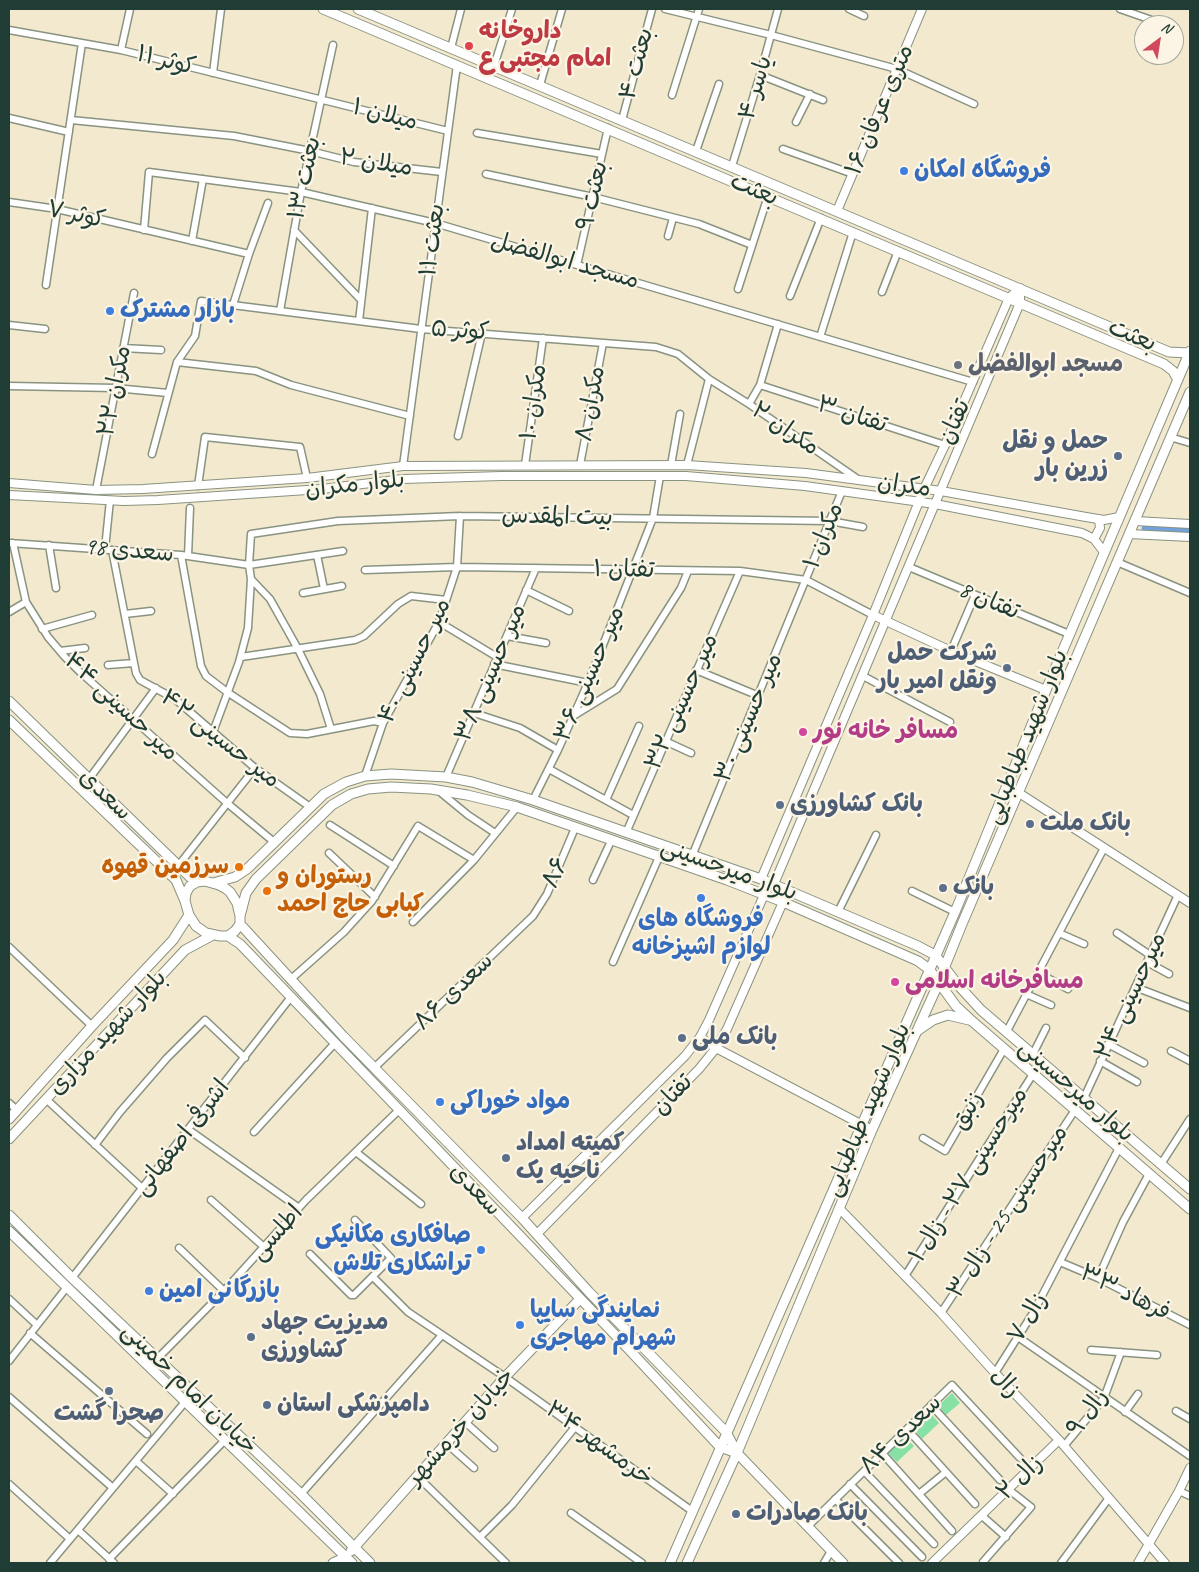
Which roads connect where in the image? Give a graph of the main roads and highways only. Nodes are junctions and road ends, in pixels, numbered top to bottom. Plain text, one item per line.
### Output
1 (323, 9) edge
2 (358, 9) edge
3 (715, 159) junction
4 (711, 172) junction
5 (1169, 352) junction
6 (1190, 352) edge
7 (1164, 364) junction
8 (1178, 380) junction
9 (1190, 392) edge
10 (1188, 404) edge
11 (1155, 432) junction
12 (1170, 437) junction
13 (9, 700) edge
14 (9, 720) edge
15 (209, 882) junction
16 (185, 902) junction
17 (189, 915) junction
18 (240, 920) junction
19 (857, 920) junction
20 (853, 933) junction
21 (213, 935) junction
22 (228, 936) junction
23 (935, 955) junction
24 (945, 966) junction
25 (929, 969) junction
26 (938, 983) junction
27 (965, 994) junction
28 (956, 1006) junction
29 (972, 1021) junction
30 (916, 1031) junction
31 (9, 1119) edge
32 (9, 1140) edge
33 (1190, 1189) edge
34 (1190, 1209) edge
35 (9, 1215) edge
36 (9, 1231) edge
37 (580, 1299) junction
38 (726, 1432) junction
39 (720, 1447) junction
40 (737, 1453) junction
41 (354, 1547) junction
42 (347, 1561) edge
43 (333, 1563) edge
44 (370, 1563) edge
45 (670, 1563) edge
46 (687, 1563) edge
47 (843, 1563) edge

1 - 4 main road, بعثت
2 - 3 main road, بعثت
3 - 4 main road
3 - 5 main road, بعثت
4 - 7 main road, بعثت
5 - 6 main road, بعثت
5 - 7 main road
6 - 8 main road, بلوار شهید طباطبایی
7 - 8 main road, بعثت
8 - 11 main road, بلوار شهید طباطبایی
9 - 10 main road, بلوار شهید طباطبایی
10 - 12 main road, بلوار شهید طباطبایی
11 - 12 main road
11 - 23 main road, بلوار شهید طباطبایی
12 - 24 main road, بلوار شهید طباطبایی
13 - 15 main road, سعدی
14 - 16 main road, سعدی
15 - 16 main road
15 - 18 main road
15 - 19 main road, بلوار میرحسینی
16 - 17 main road
17 - 21 main road
17 - 31 main road, بلوار شهید مزاری
18 - 20 main road, بلوار میرحسینی
18 - 22 main road
18 - 38 main road, سعدی
19 - 20 main road
19 - 23 main road, بلوار میرحسینی
20 - 25 main road, بلوار میرحسینی
21 - 22 main road
21 - 32 main road, بلوار شهید مزاری
22 - 37 main road, سعدی
23 - 24 main road, بلوار میرحسینی
23 - 25 main road, بلوار شهید طباطبایی
24 - 26 main road, بلوار شهید طباطبایی
24 - 27 main road, بلوار میرحسینی
25 - 26 main road, بلوار میرحسینی
25 - 38 main road, بلوار شهید طباطبایی
26 - 28 main road, بلوار میرحسینی
26 - 30 main road, بلوار شهید طباطبایی
27 - 28 main road
27 - 33 main road, بلوار میرحسینی
28 - 29 main road, بلوار میرحسینی
29 - 30 main road
29 - 34 main road, بلوار میرحسینی
30 - 40 main road, بلوار شهید طباطبایی
35 - 41 main road, خیابان امام خمینی
36 - 42 main road, خیابان امام خمینی
37 - 39 main road, سعدی
37 - 41 main road, خیابان خرمشهر
38 - 39 main road, بلوار شهید طباطبایی
38 - 40 main road, سعدی
39 - 40 main road
39 - 45 main road, بلوار شهید طباطبایی
40 - 46 main road, بلوار شهید طباطبایی
40 - 47 main road
41 - 42 main road, خیابان خرمشهر
41 - 44 main road, خیابان امام خمینی
42 - 43 main road

